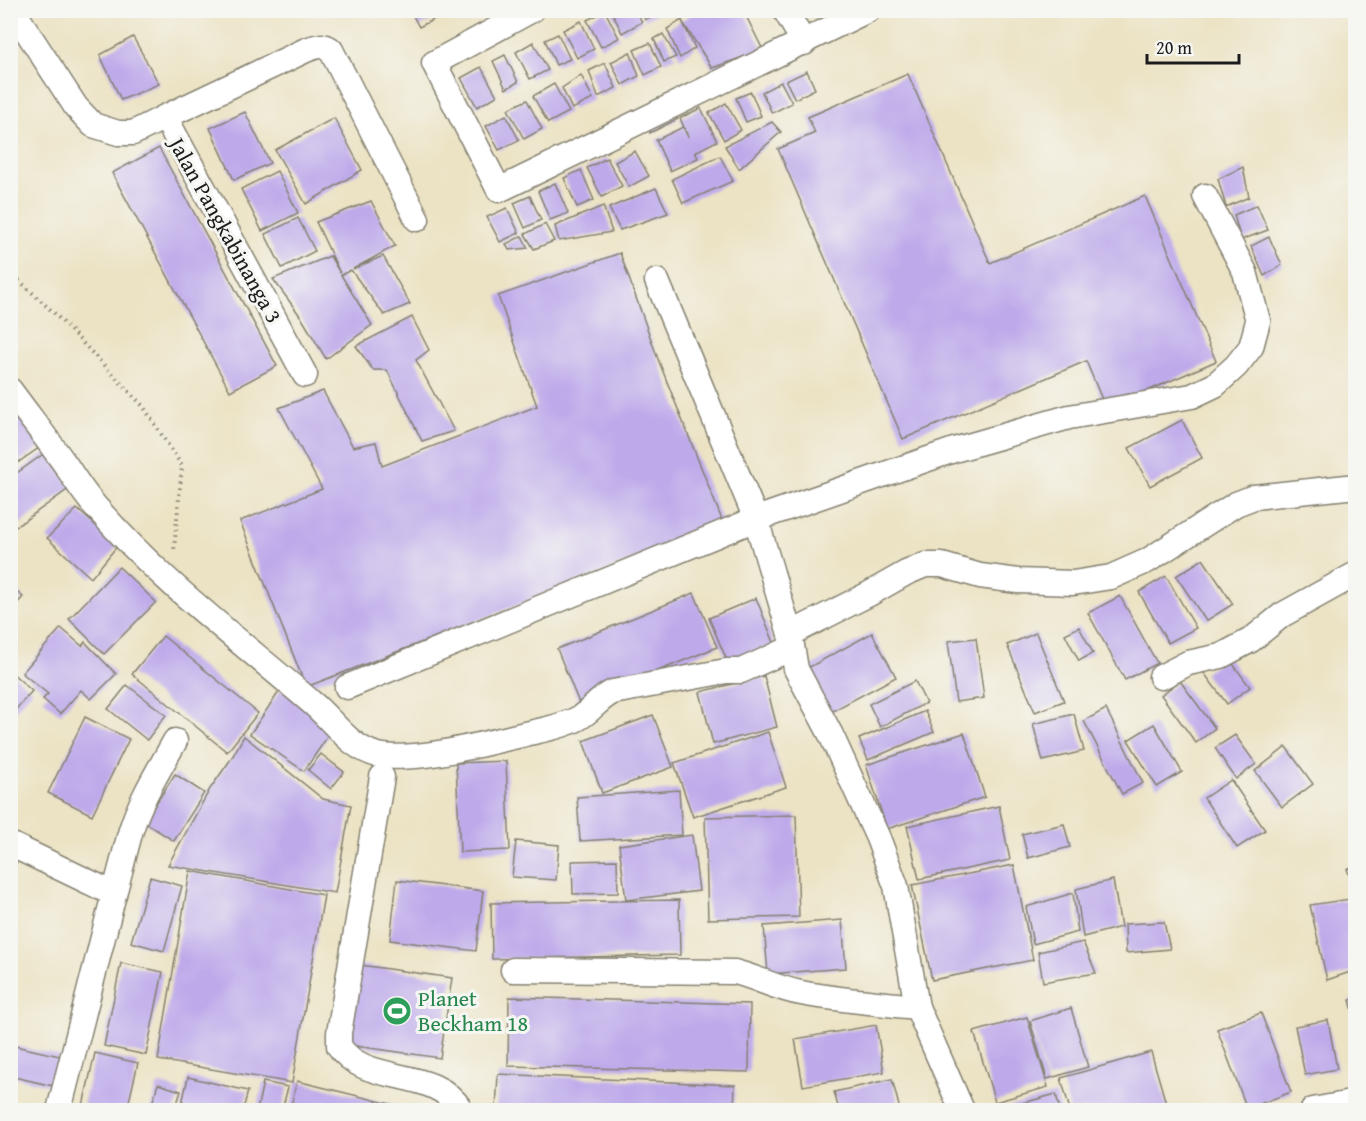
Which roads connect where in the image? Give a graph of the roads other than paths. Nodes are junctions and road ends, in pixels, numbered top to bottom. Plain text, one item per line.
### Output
1 (13, 10) edge
2 (785, 10) edge
3 (868, 10) edge
4 (524, 12) edge
5 (804, 43) junction
6 (165, 117) junction
7 (1205, 196) dead end
8 (417, 219) dead end
9 (657, 281) dead end
10 (305, 375) dead end
11 (10, 390) edge
12 (1356, 486) edge
13 (756, 519) junction
14 (1356, 574) edge
15 (791, 641) junction
16 (1161, 677) dead end
17 (347, 687) dead end
18 (176, 741) dead end
19 (382, 777) dead end
20 (10, 844) edge
21 (114, 894) junction
22 (513, 970) dead end
23 (916, 1007) junction
24 (1356, 1102) edge
25 (59, 1110) edge
26 (461, 1110) edge
27 (962, 1110) edge
28 (1313, 1110) edge

1 - 6 street, Jalan Pangkabinanga 3
2 - 5 street
3 - 5 street
4 - 5 street
6 - 8 street
6 - 10 street, Jalan Pangkabinanga 3
7 - 13 street
9 - 13 street
11 - 15 street
12 - 15 street
13 - 15 street
13 - 17 street
14 - 16 street
15 - 23 street
18 - 21 street
19 - 26 street
20 - 21 street
21 - 25 street
22 - 23 street
23 - 27 street
24 - 28 street

